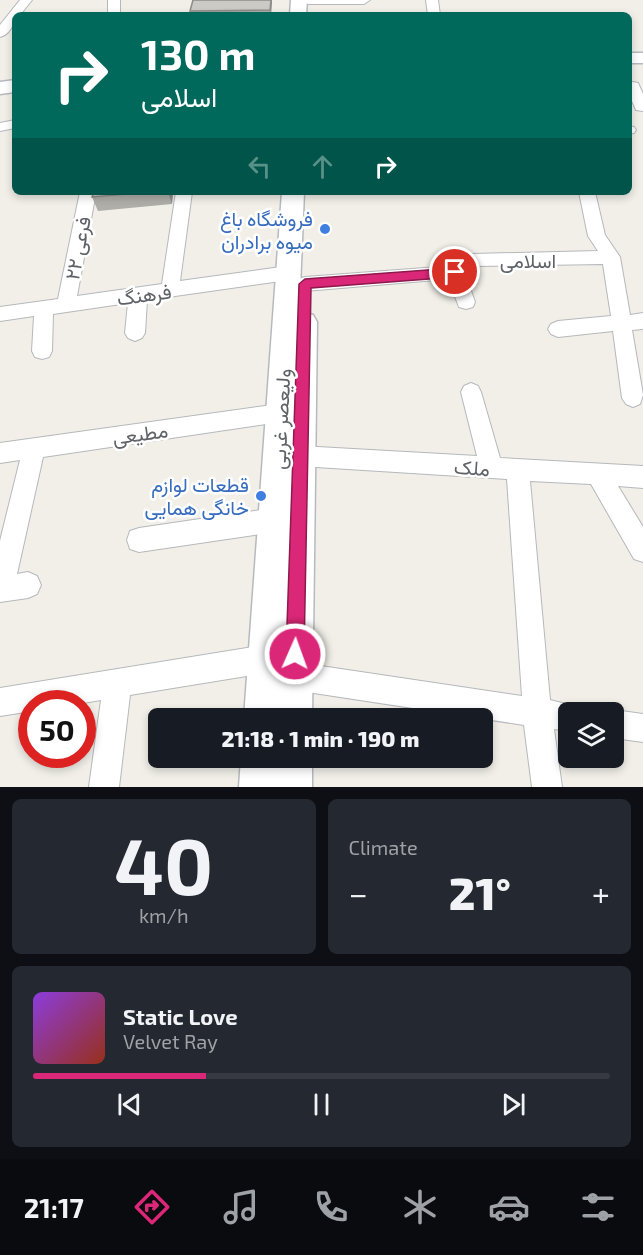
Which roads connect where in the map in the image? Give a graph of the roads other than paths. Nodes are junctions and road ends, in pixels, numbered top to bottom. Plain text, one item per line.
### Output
1 (26, 0) edge
2 (308, 0) edge
3 (364, 0) edge
4 (0, 12) edge
5 (16, 12) joint
6 (12, 17) edge
7 (0, 33) edge
8 (633, 86) dead end
9 (638, 106) edge
10 (87, 195) edge
11 (184, 195) edge
12 (293, 195) edge
13 (308, 195) edge
14 (588, 195) edge
15 (611, 257) junction
16 (455, 272) junction
17 (297, 278) junction
18 (170, 290) junction
19 (138, 294) junction
20 (466, 302) dead end
21 (66, 305) junction
22 (44, 308) junction
23 (0, 314) edge
24 (643, 321) edge
25 (622, 322) junction
26 (558, 329) dead end
27 (135, 333) dead end
28 (42, 351) dead end
29 (471, 392) dead end
30 (633, 398) dead end
31 (280, 413) junction
32 (34, 448) junction
33 (0, 453) edge
34 (300, 456) junction
35 (491, 468) junction
36 (518, 471) junction
37 (598, 475) junction
38 (643, 477) edge
39 (274, 520) junction
40 (139, 540) dead end
41 (643, 550) edge
42 (28, 585) dead end
43 (1, 589) edge
44 (265, 659) junction
45 (294, 676) junction
46 (117, 684) junction
47 (0, 702) edge
48 (263, 708) edge
49 (293, 708) edge
50 (537, 713) junction
51 (558, 716) edge
52 (624, 725) edge
53 (643, 728) edge
54 (261, 768) edge
55 (292, 768) edge
56 (104, 787) edge
57 (260, 787) edge
58 (291, 787) edge
59 (546, 787) edge

1 - 5 street
2 - 3 street
4 - 5 street
6 - 7 street
8 - 9 street
10 - 21 street, فرعی ۲۲
11 - 18 street
12 - 17 main road, ولیعصر غربی
13 - 17 main road, ولیعصر غربی
14 - 15 street
15 - 16 street, اسلامی
15 - 25 street
16 - 17 street, اسلامی
16 - 20 street
17 - 18 street, فرهنگ
17 - 31 main road, ولیعصر غربی
17 - 34 main road, ولیعصر غربی
18 - 19 street, فرهنگ
19 - 21 street, فرهنگ
19 - 27 street
21 - 22 street, فرهنگ
22 - 23 street, فرهنگ
22 - 28 street
24 - 25 street
25 - 26 street
25 - 30 street
29 - 35 street
31 - 32 street, مطیعی
31 - 39 main road, ولیعصر غربی
32 - 33 street, مطیعی
32 - 43 street
34 - 35 street, ملک
34 - 45 main road, ولیعصر غربی
35 - 36 street, ملک
36 - 37 street, ملک
36 - 50 street
37 - 38 street, ملک
37 - 41 street
39 - 40 street
39 - 44 main road, ولیعصر غربی
42 - 43 street
44 - 46 street
44 - 48 main road, ولیعصر غربی
45 - 49 main road, ولیعصر غربی
45 - 50 street
46 - 47 street
46 - 56 street
50 - 51 street
50 - 59 street
52 - 53 street
54 - 57 main road
55 - 58 main road

